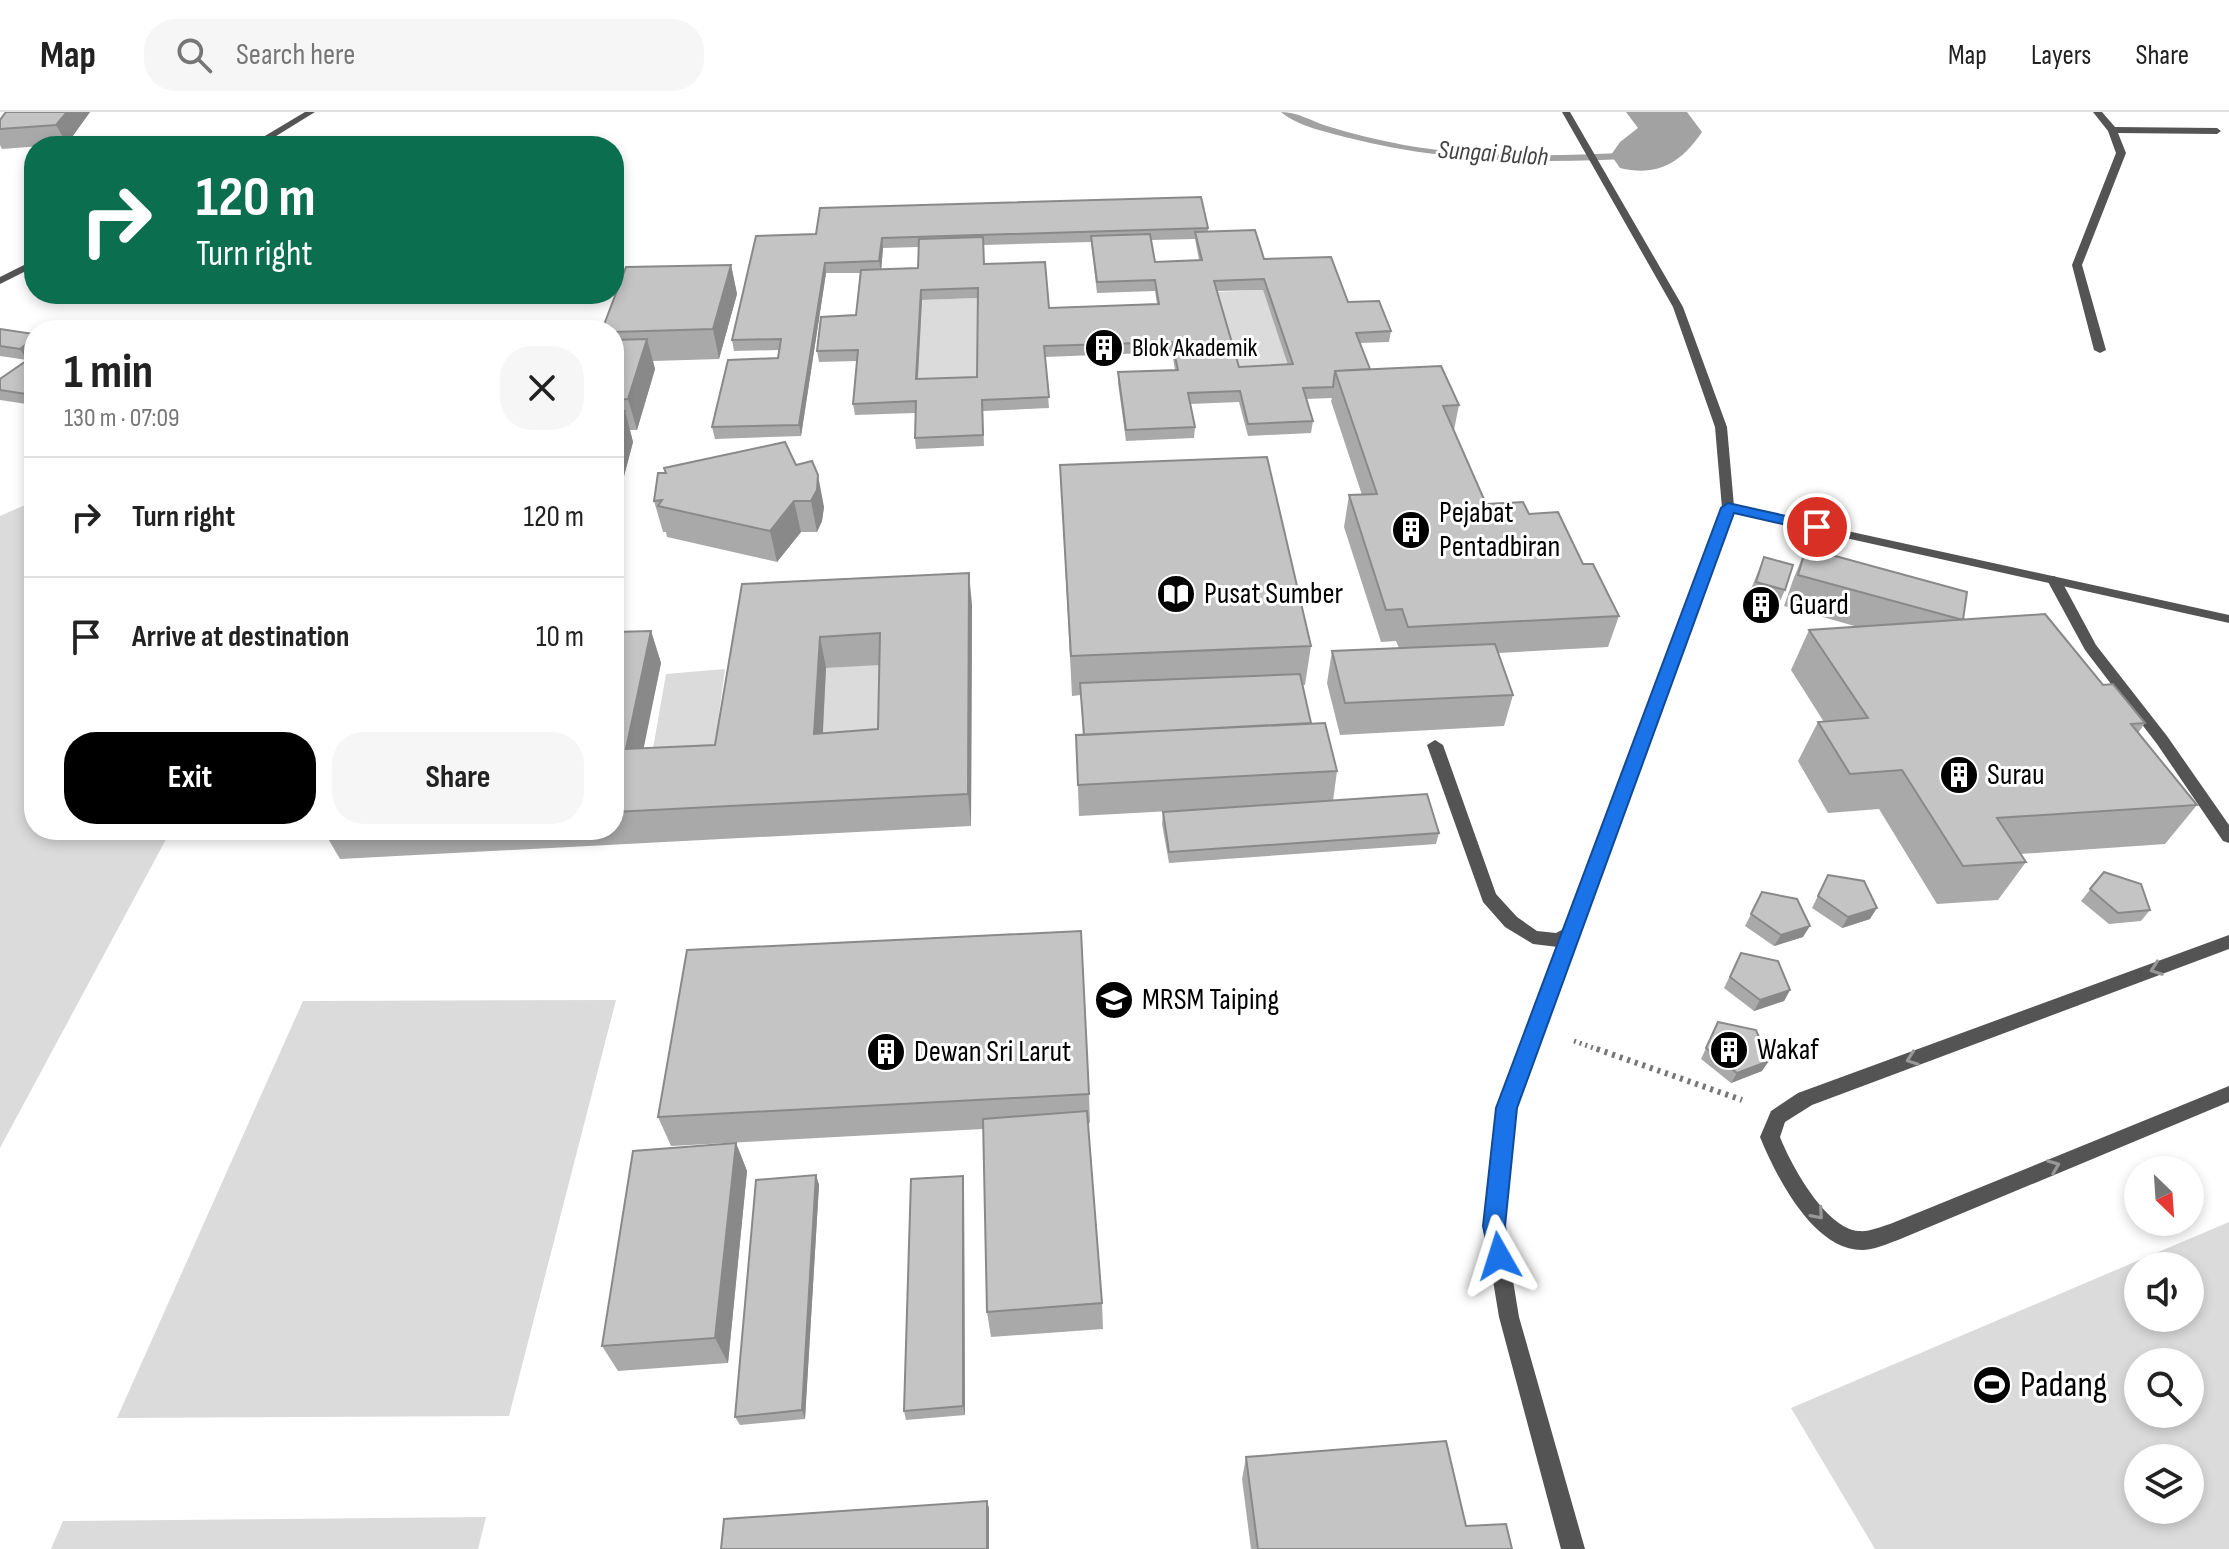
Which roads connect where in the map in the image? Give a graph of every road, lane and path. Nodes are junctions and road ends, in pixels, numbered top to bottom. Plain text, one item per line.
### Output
1 (311, 112) edge
2 (1566, 112) edge
3 (2097, 112) edge
4 (2112, 130) junction
5 (2217, 131) dead end
6 (270, 136) edge
7 (24, 268) edge
8 (0, 281) edge
9 (2100, 350) dead end
10 (1728, 508) junction
11 (2054, 580) junction
12 (2229, 619) edge
13 (1435, 745) dead end
14 (2229, 837) edge
15 (1571, 932) junction
16 (2229, 942) edge
17 (1535, 1027) junction
18 (2229, 1094) edge
19 (1778, 1117) junction
20 (1573, 1549) edge

1 - 6 street
2 - 10 street
3 - 4 street
4 - 5 street
4 - 9 street
7 - 8 street
10 - 11 street
10 - 15 street
11 - 12 street
11 - 14 street
13 - 15 street
15 - 17 street
16 -> 19 street
17 - 19 path
17 - 20 street
19 -> 18 street

